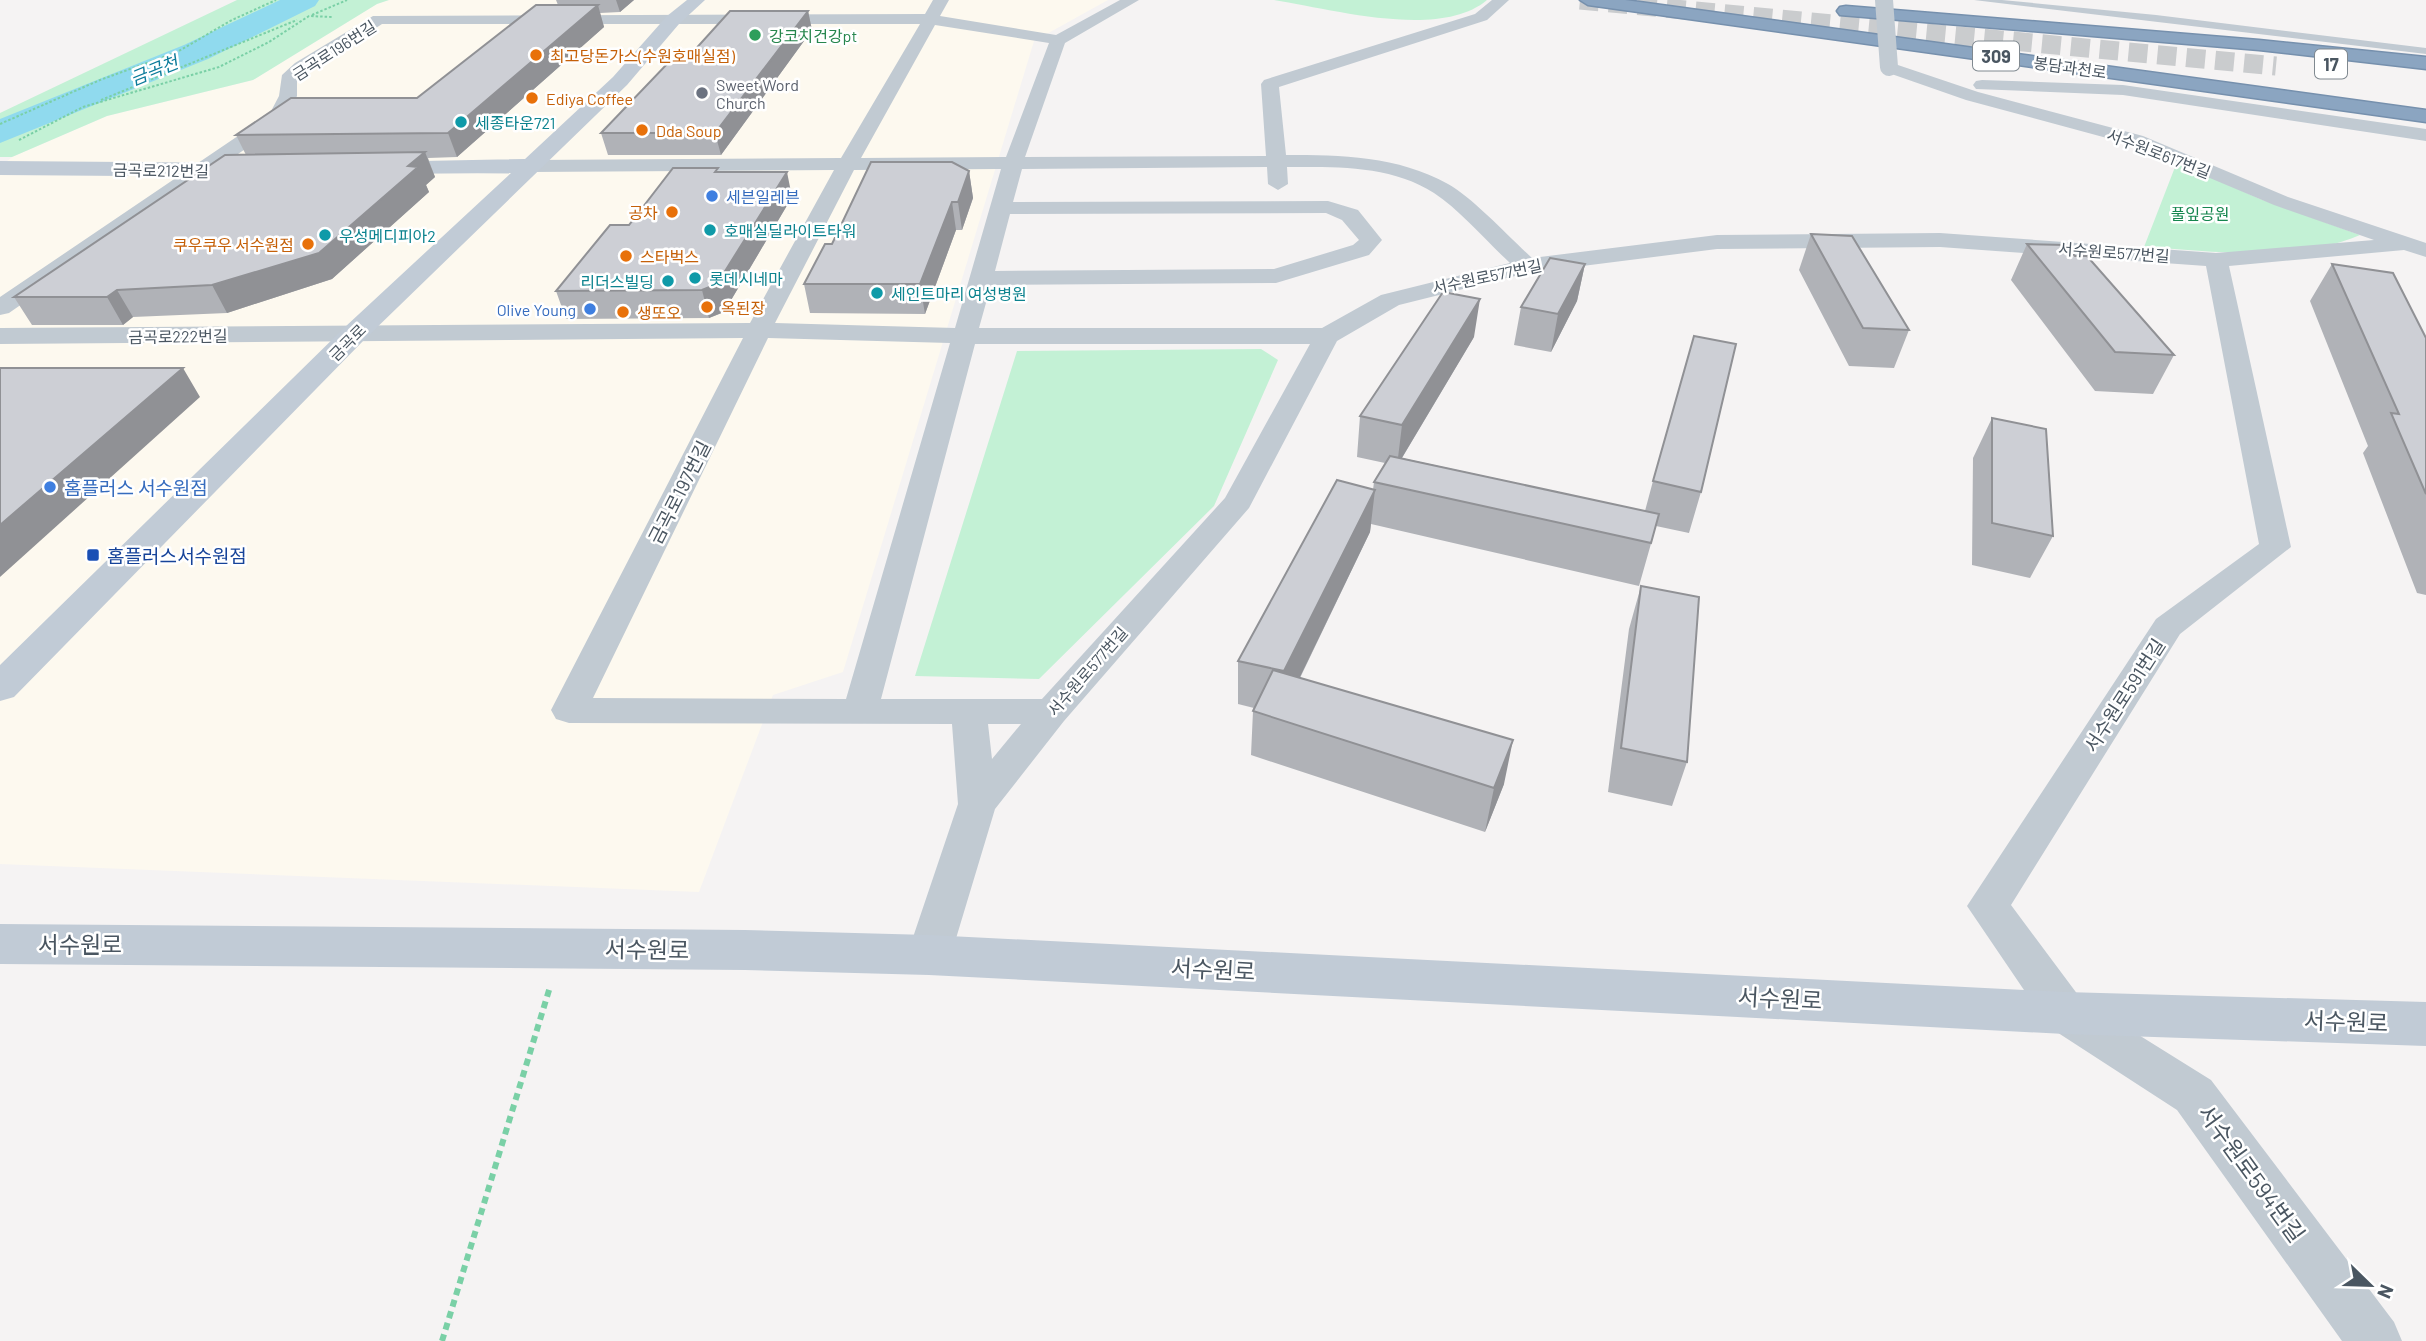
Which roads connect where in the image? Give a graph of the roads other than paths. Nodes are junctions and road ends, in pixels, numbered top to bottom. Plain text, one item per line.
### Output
1 (558, 0) edge
2 (696, 0) edge
3 (1131, 0) edge
4 (1501, 0) edge
5 (1588, 0) edge
6 (1665, 0) edge
7 (1884, 0) edge
8 (1978, 0) edge
9 (1822, 9) dead end
10 (936, 10) edge
11 (532, 19) junction
12 (673, 20) junction
13 (1058, 40) junction
14 (2426, 51) edge
15 (2236, 54) tunnel mouth
16 (2426, 63) edge
17 (2276, 66) tunnel mouth
18 (2426, 74) edge
19 (2426, 82) edge
20 (1936, 84) junction
21 (2426, 102) edge
22 (2426, 116) edge
23 (2426, 135) edge
24 (1278, 162) junction
25 (1013, 164) junction
26 (847, 165) junction
27 (531, 166) junction
28 (355, 167) edge
29 (8, 168) edge
30 (277, 169) edge
31 (199, 172) junction
32 (1277, 205) junction
33 (1001, 208) junction
34 (2414, 247) edge
35 (2216, 260) junction
36 (1527, 266) junction
37 (981, 278) junction
38 (0, 308) edge
39 (761, 330) junction
40 (355, 333) junction
41 (0, 336) edge
42 (965, 336) junction
43 (1327, 336) junction
44 (0, 688) edge
45 (860, 711) junction
46 (969, 712) junction
47 (1051, 712) junction
48 (977, 804) junction
49 (0, 944) edge
50 (929, 955) junction
51 (2065, 1013) junction
52 (2426, 1024) edge
53 (2375, 1341) edge

1 - 11 street
2 - 12 main road, 금곡로
3 - 13 street
4 - 24 street
5 - 22 highway, 봉담과천로 / 309
6 - 21 highway, 봉담과천로 / 309
7 - 20 street, 서수원로617번길, bridge
8 - 14 lane
9 - 16 highway
10 - 12 street
10 - 13 street
10 - 26 street, 금곡로197번길
11 - 12 street, 금곡로196번길
11 - 31 street, 금곡로196번길
12 - 27 main road, 금곡로
13 - 25 street
15 - 18 highway, 17
17 - 19 highway, 17
20 - 23 street
20 - 34 street, 서수원로617번길
24 - 25 street
24 - 32 street
24 - 36 street
25 - 26 street
25 - 33 street
26 - 27 street
26 - 39 street, 금곡로197번길
27 - 28 main road
27 - 40 main road, 금곡로
29 - 31 main road, 금곡로212번길
30 - 31 main road, 금곡로212번길
31 - 38 street, 금곡로196번길
32 - 33 street
32 - 37 street
33 - 37 street
34 - 35 street, 서수원로577번길
35 - 36 street, 서수원로577번길
35 - 51 street, 서수원로591번길
36 - 43 street, 서수원로577번길
37 - 42 street
39 - 40 street, 금곡로222번길
39 - 42 street, 금곡로222번길
39 - 45 street, 금곡로197번길
40 - 41 street, 금곡로222번길
40 - 44 main road, 금곡로
42 - 43 street, 금곡로222번길
42 - 45 street
43 - 47 street, 서수원로577번길
45 - 46 street, 금곡로197번길
46 - 47 street, 금곡로197번길
46 - 48 street
47 - 48 street, 서수원로577번길
48 - 50 street, 서수원로577번길
49 - 50 main road, 서수원로
50 - 51 main road, 서수원로
51 - 52 main road, 서수원로
51 - 53 street, 서수원로594번길

